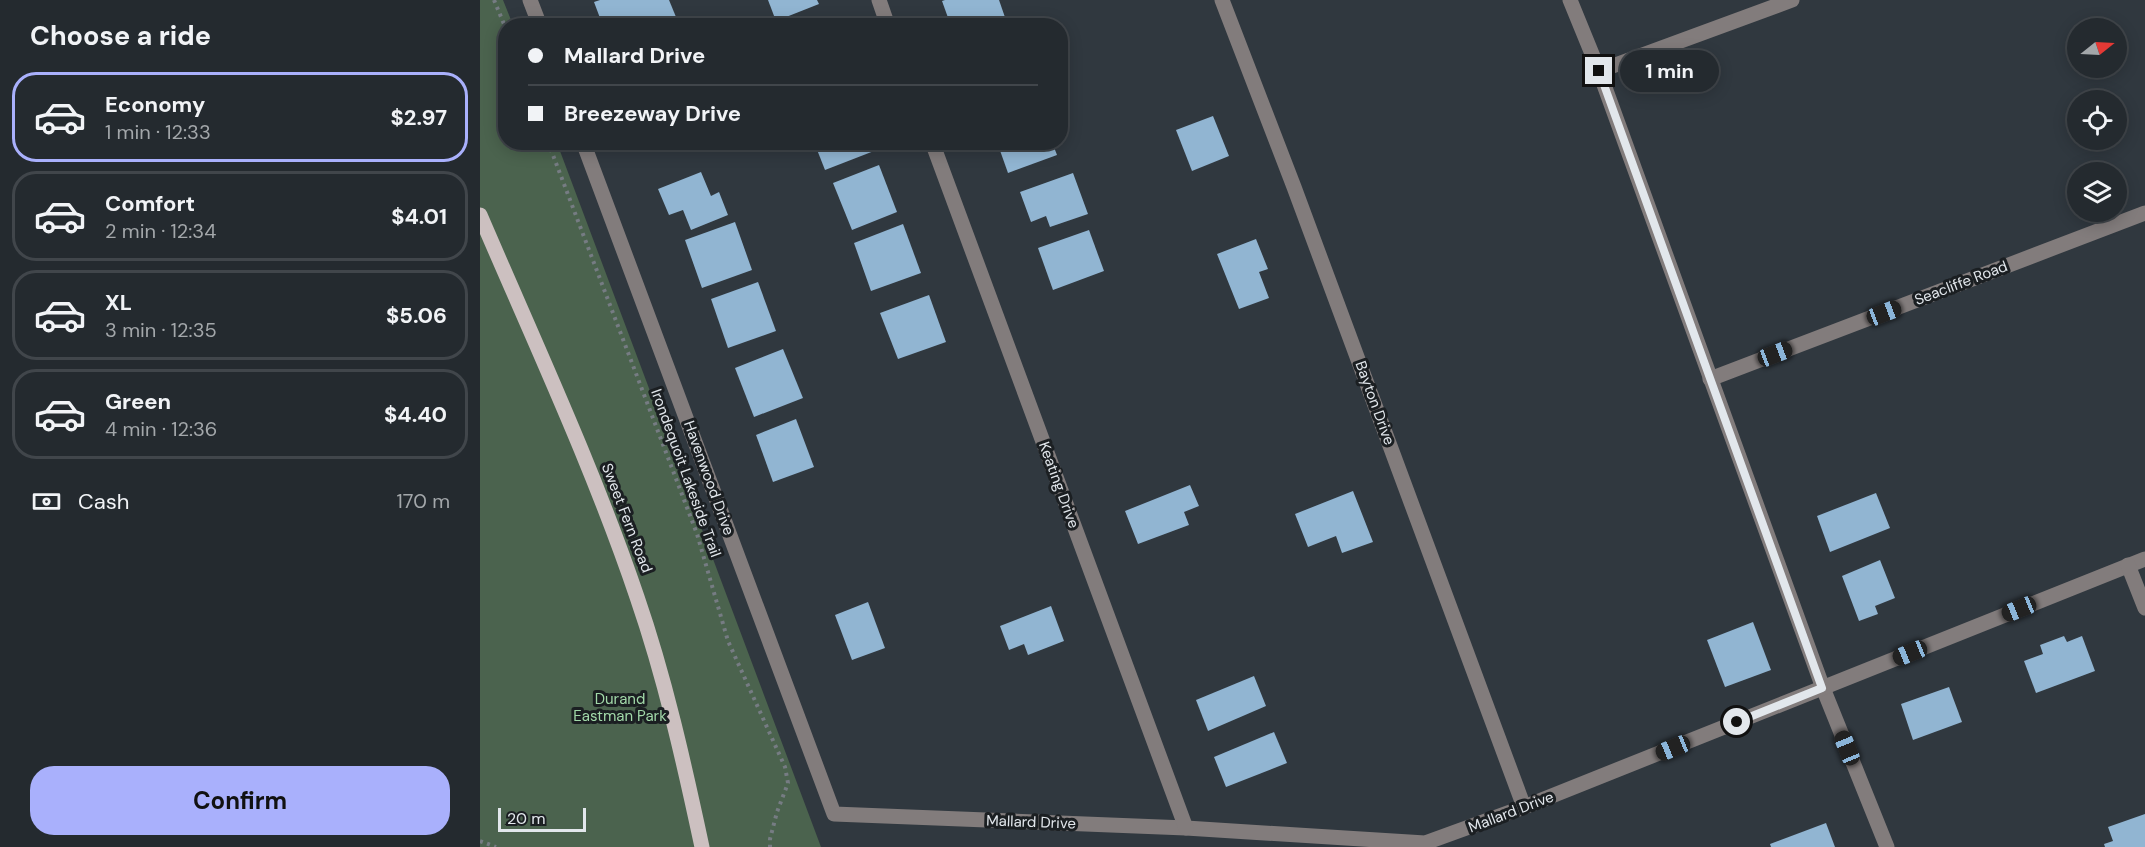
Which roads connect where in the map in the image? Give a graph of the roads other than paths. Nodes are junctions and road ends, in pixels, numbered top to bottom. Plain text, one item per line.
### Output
1 (530, 0) edge
2 (879, 0) edge
3 (1222, 0) edge
4 (1570, 0) edge
5 (1791, 0) edge
6 (537, 18) edge
7 (885, 18) edge
8 (1599, 71) junction
9 (586, 150) edge
10 (935, 150) edge
11 (2145, 213) edge
12 (480, 215) edge
13 (1710, 379) junction
14 (2145, 559) edge
15 (2128, 565) junction
16 (2145, 608) edge
17 (1822, 688) junction
18 (1524, 807) junction
19 (834, 814) joint
20 (1186, 828) junction
21 (1424, 845) edge
22 (702, 847) edge
23 (1887, 847) edge

1 - 6 street
2 - 7 street
3 - 18 street, Bayton Drive
4 - 8 street
5 - 8 street
8 - 13 street
9 - 19 street, Havenwood Drive
10 - 20 street, Keating Drive
11 - 13 street, Seacliffe Road
12 - 22 main road, Sweet Fern Road
13 - 17 street
14 - 15 street, Mallard Drive
15 - 16 street
15 - 17 street, Mallard Drive
17 - 18 street, Mallard Drive
17 - 23 street
18 - 21 street, Mallard Drive
19 - 20 street, Mallard Drive
20 - 21 street, Mallard Drive

